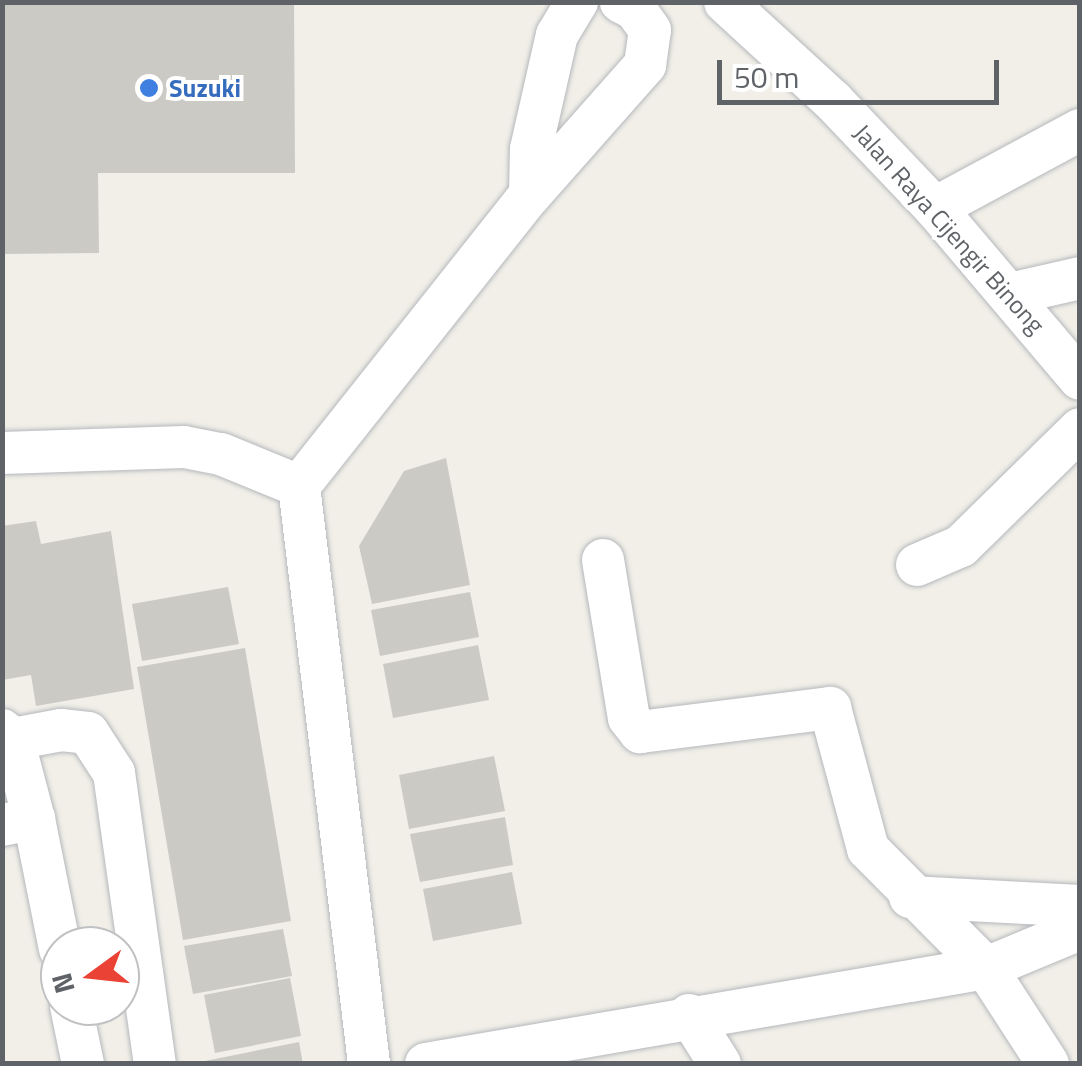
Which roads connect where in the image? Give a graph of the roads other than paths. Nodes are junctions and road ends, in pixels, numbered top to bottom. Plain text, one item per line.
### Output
1 (578, 2) edge
2 (621, 2) edge
3 (725, 2) edge
4 (1080, 130) edge
5 (530, 195) junction
6 (935, 208) junction
7 (1080, 278) edge
8 (1010, 294) junction
9 (1080, 378) edge
10 (1080, 429) edge
11 (2, 454) edge
12 (299, 486) junction
13 (603, 560) dead end
14 (918, 564) dead end
15 (8, 735) edge
16 (18, 822) edge
17 (910, 897) junction
18 (1080, 906) edge
19 (52, 926) edge
20 (1080, 929) edge
21 (986, 968) junction
22 (689, 1016) junction
23 (76, 1026) edge
24 (83, 1064) edge
25 (156, 1064) edge
26 (369, 1064) edge
27 (426, 1064) edge
28 (720, 1064) edge
29 (1048, 1064) edge

1 - 5 street
2 - 5 street
3 - 6 street, Jalan Raya Cijengir Binong
4 - 6 street
5 - 12 street
6 - 8 street, Jalan Raya Cijengir Binong
7 - 8 street
8 - 9 street, Jalan Raya Cijengir Binong
10 - 14 street
11 - 12 street
12 - 26 street
13 - 17 street
15 - 16 street
15 - 25 street
16 - 19 street
17 - 18 street
17 - 21 street
20 - 21 street
21 - 22 street
21 - 29 street
22 - 27 street
22 - 28 street
23 - 24 street

